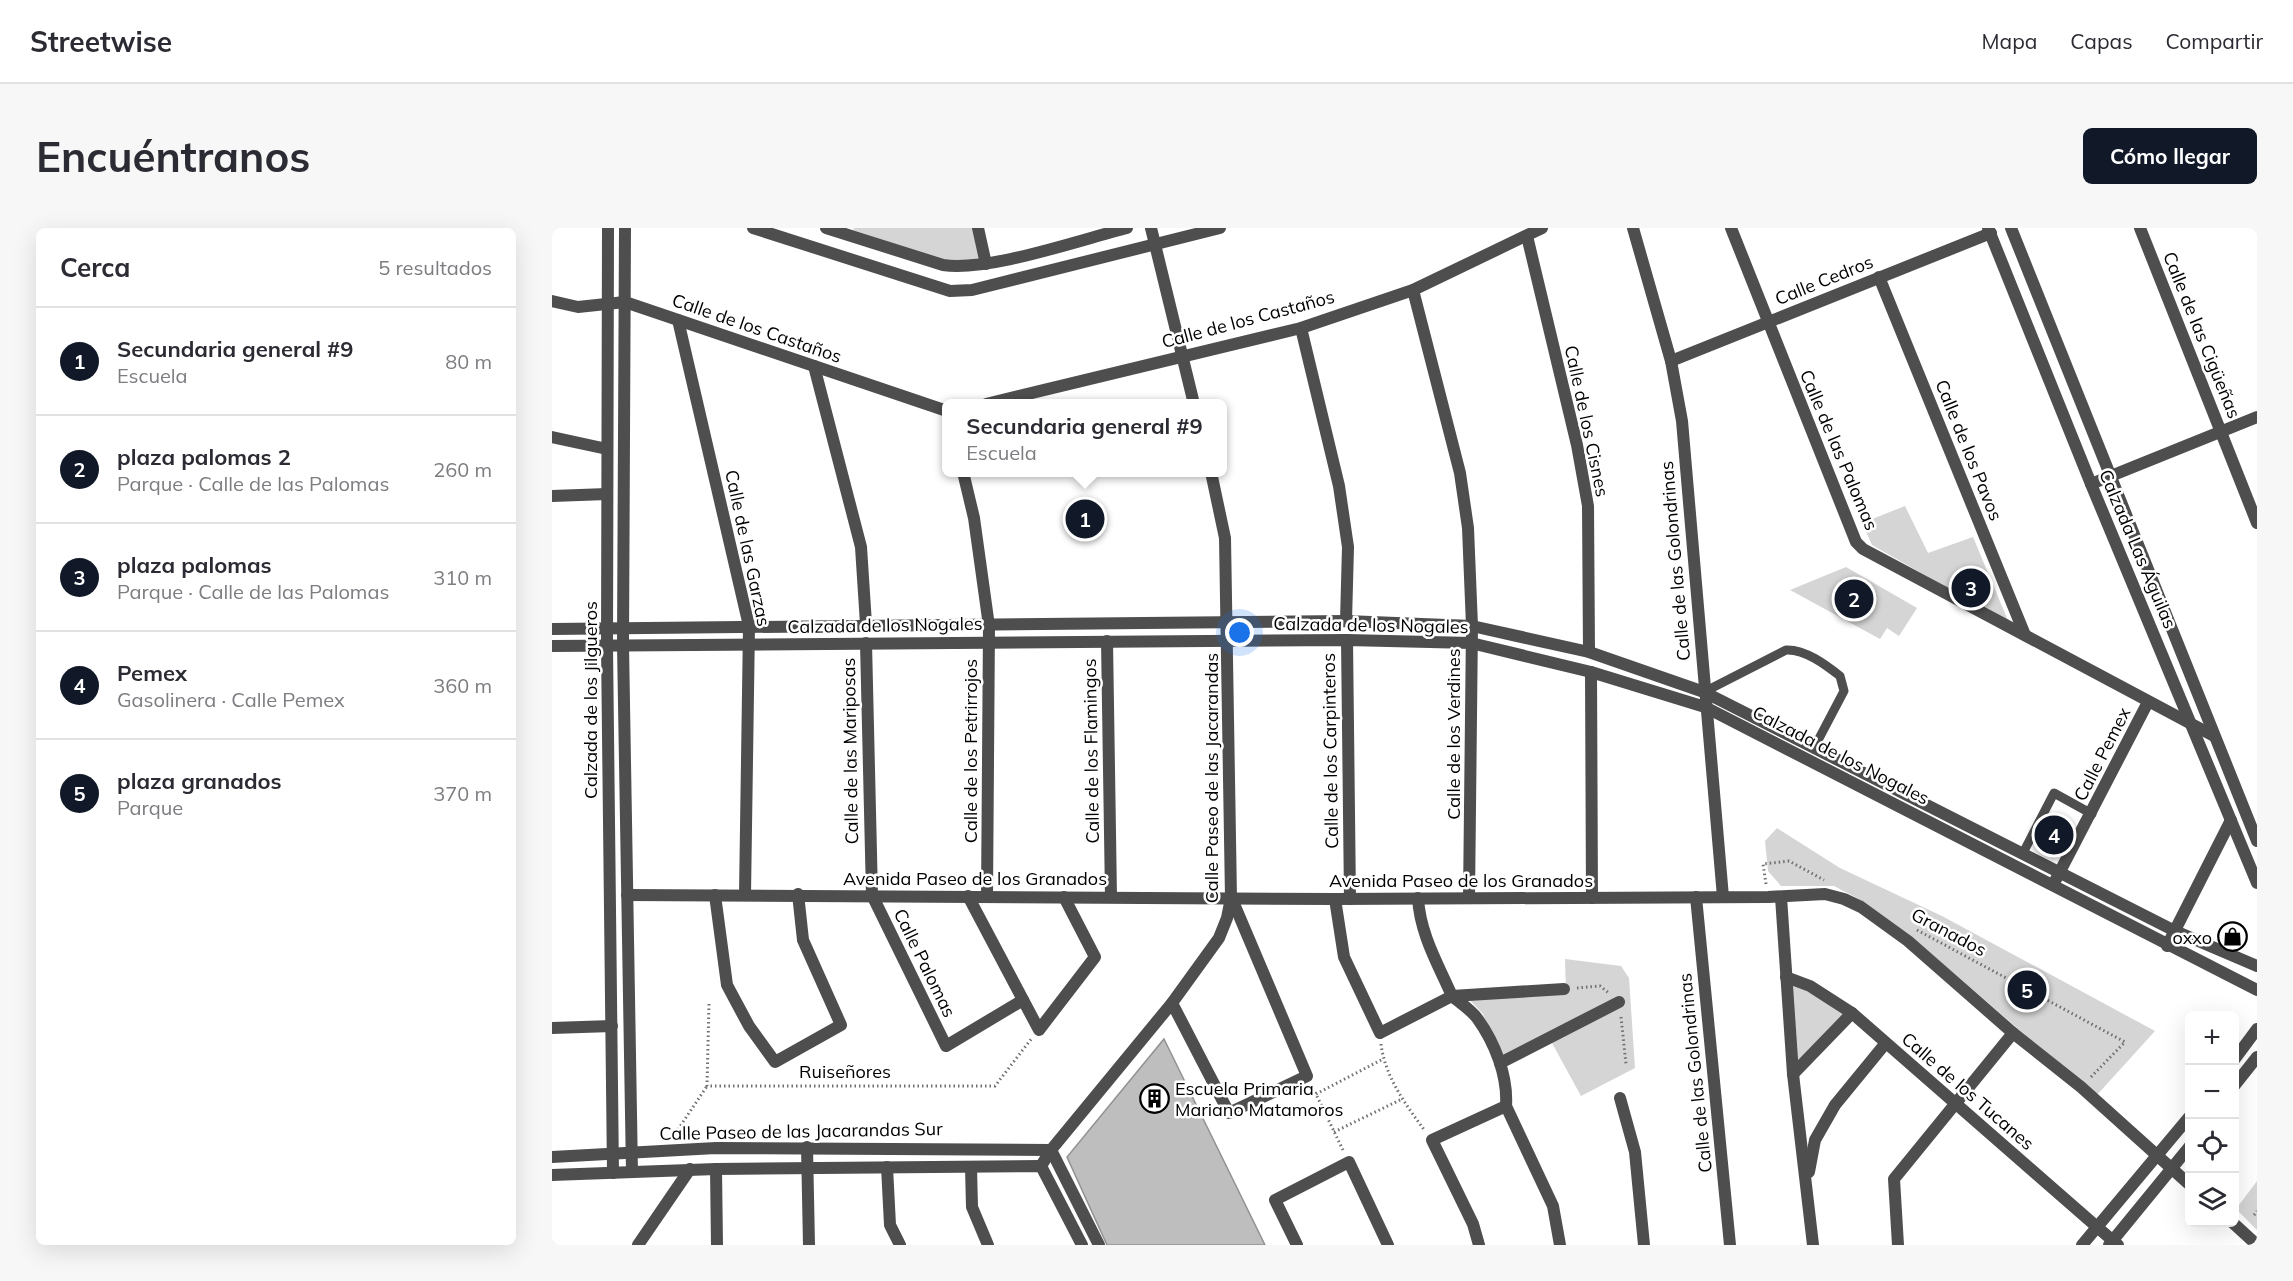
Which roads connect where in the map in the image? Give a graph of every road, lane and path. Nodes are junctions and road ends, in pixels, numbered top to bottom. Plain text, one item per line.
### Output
1 (608, 228) edge
2 (625, 228) edge
3 (753, 228) edge
4 (826, 228) edge
5 (978, 228) edge
6 (1127, 228) edge
7 (1151, 228) edge
8 (1220, 228) edge
9 (1542, 228) edge
10 (1633, 228) edge
11 (1731, 228) edge
12 (2011, 228) edge
13 (2139, 228) edge
14 (1990, 231) edge
15 (1527, 236) junction
16 (1155, 244) junction
17 (986, 264) junction
18 (1879, 277) junction
19 (1413, 290) junction
20 (552, 301) edge
21 (625, 302) junction
22 (608, 303) junction
23 (678, 320) junction
24 (1767, 322) junction
25 (1301, 328) junction
26 (1182, 355) junction
27 (1671, 361) junction
28 (814, 366) junction
29 (1006, 399) edge
30 (1193, 399) edge
31 (942, 409) edge
32 (2257, 417) edge
33 (2221, 432) junction
34 (552, 437) edge
35 (607, 449) junction
36 (2111, 476) junction
37 (964, 477) edge
38 (1212, 477) edge
39 (2091, 484) junction
40 (607, 494) junction
41 (552, 496) edge
42 (2257, 523) edge
43 (1346, 621) junction
44 (1228, 623) junction
45 (866, 624) junction
46 (749, 626) junction
47 (989, 626) junction
48 (1472, 626) junction
49 (552, 629) edge
50 (607, 629) junction
51 (624, 629) junction
52 (2025, 635) junction
53 (1347, 640) junction
54 (1107, 641) junction
55 (1228, 641) junction
56 (989, 642) junction
57 (866, 643) junction
58 (1471, 643) junction
59 (750, 644) junction
60 (623, 645) junction
61 (552, 646) edge
62 (607, 646) junction
63 (1589, 652) junction
64 (1591, 672) junction
65 (1704, 692) junction
66 (2148, 702) junction
67 (1705, 707) junction
68 (2191, 724) junction
69 (1775, 735) junction
70 (2214, 736) junction
71 (1814, 748) junction
72 (1926, 804) junction
73 (2091, 814) junction
74 (1921, 817) junction
75 (2230, 820) junction
76 (2257, 841) edge
77 (2023, 852) junction
78 (2061, 872) junction
79 (2257, 883) edge
80 (1831, 884) dead end
81 (2053, 885) junction
82 (798, 894) junction
83 (627, 895) junction
84 (715, 895) junction
85 (745, 895) junction
86 (872, 895) junction
87 (968, 896) junction
88 (987, 896) junction
89 (1064, 897) junction
90 (1111, 897) junction
91 (1696, 897) junction
92 (1723, 897) junction
93 (1768, 897) junction
94 (1781, 897) junction
95 (1231, 898) junction
96 (1418, 898) junction
97 (1469, 898) junction
98 (1592, 898) junction
99 (1335, 899) junction
100 (1350, 899) junction
101 (1915, 929) dead end
102 (2175, 931) junction
103 (2167, 946) junction
104 (2257, 966) edge
105 (1786, 977) junction
106 (1564, 989) joint
107 (2257, 990) edge
108 (1452, 996) junction
109 (1023, 1000) junction
110 (1619, 1002) junction
111 (1172, 1003) junction
112 (709, 1004) dead end
113 (1851, 1013) junction
114 (612, 1026) junction
115 (552, 1028) edge
116 (2257, 1029) edge
117 (1039, 1030) junction
118 (1380, 1034) junction
119 (2013, 1034) junction
120 (1885, 1044) junction
121 (2239, 1054) edge
122 (2257, 1057) edge
123 (1383, 1059) junction
124 (1500, 1063) junction
125 (1626, 1064) dead end
126 (1794, 1074) junction
127 (1307, 1076) junction
128 (2239, 1081) edge
129 (707, 1086) junction
130 (2081, 1087) junction
131 (1316, 1094) junction
132 (1620, 1098) dead end
133 (1402, 1099) junction
134 (1954, 1104) junction
135 (1506, 1106) junction
136 (2187, 1119) edge
137 (1334, 1132) junction
138 (1432, 1140) junction
139 (807, 1147) junction
140 (664, 1150) junction
141 (1051, 1150) junction
142 (631, 1152) junction
143 (613, 1153) junction
144 (2185, 1153) edge
145 (552, 1156) edge
146 (2156, 1156) junction
147 (1349, 1162) junction
148 (1041, 1166) junction
149 (887, 1167) junction
150 (970, 1167) junction
151 (806, 1168) junction
152 (690, 1169) junction
153 (716, 1169) junction
154 (2172, 1170) junction
155 (632, 1172) junction
156 (613, 1173) junction
157 (552, 1175) edge
158 (2185, 1181) edge
159 (1807, 1184) junction
160 (2097, 1227) junction
161 (2237, 1227) edge
162 (2113, 1244) edge
163 (638, 1245) edge
164 (717, 1245) edge
165 (809, 1245) edge
166 (900, 1245) edge
167 (988, 1245) edge
168 (1082, 1245) edge
169 (1099, 1245) edge
170 (1297, 1245) edge
171 (1388, 1245) edge
172 (1479, 1245) edge
173 (1560, 1245) edge
174 (1644, 1245) edge
175 (1730, 1245) edge
176 (1813, 1245) edge
177 (1898, 1245) edge
178 (2082, 1245) edge
179 (2257, 1245) edge

1 - 22 street, Calzada de los Jilgueros
2 - 21 street, Calzada de los Jilgueros
3 - 16 street
4 - 17 street
5 - 17 street
6 - 17 street
7 - 16 street
8 - 16 street
9 - 15 street, Calle de los Castaños
10 - 27 street, Calle de las Golondrinas
11 - 24 street, Calle de las Palomas
12 - 36 street, Calzada Las Águilas
13 - 33 street, Calle de las Cigüeñas
14 - 18 street, Calle Cedros
14 - 39 street, Calzada Las Águilas
15 - 19 street, Calle de los Castaños
15 - 63 street, Calle de los Cisnes
16 - 26 street
18 - 24 street, Calle Cedros
18 - 52 street, Calle de los Pavos
19 - 25 street, Calle de los Castaños
19 - 48 street, Calle de los Verdines
20 - 22 street, Calle de los Castaños
21 - 22 street, Calle de los Castaños
21 - 23 street, Calle de los Castaños
21 - 51 street, Calzada de los Jilgueros
22 - 35 street, Calzada de los Jilgueros
23 - 28 street, Calle de los Castaños
23 - 46 street, Calle de las Garzas
24 - 27 street, Calle Cedros
24 - 52 street, Calle de las Palomas
25 - 26 street, Calle de los Castaños
25 - 43 street
26 - 29 street, Calle de los Castaños
26 - 30 street
27 - 65 street, Calle de las Golondrinas
28 - 31 street, Calle de los Castaños
28 - 45 street
32 - 33 street
33 - 36 street
33 - 42 street, Calle de las Cigüeñas
34 - 35 street
35 - 40 street, Calzada de los Jilgueros
36 - 39 street
36 - 70 street, Calzada Las Águilas
37 - 47 street, Calle de los Petrirrojos
38 - 44 street, Calle Paseo de las Jacarandas
39 - 68 street, Calzada Las Águilas
40 - 41 street
40 - 50 street, Calzada de los Jilgueros
43 - 44 street, Calzada de los Nogales
43 - 48 street, Calzada de los Nogales
44 - 47 street, Calzada de los Nogales
44 - 55 street, Calle Paseo de las Jacarandas
45 - 46 street, Calzada de los Nogales
45 - 47 street, Calzada de los Nogales
46 - 51 street, Calzada de los Nogales
46 - 59 street, Calle de las Garzas
47 - 56 street, Calle de los Petrirrojos
48 - 58 street, Calle de los Verdines
48 - 63 street, Calzada de los Nogales
49 - 50 street, Calzada de los Nogales
50 - 51 street, Calzada de los Nogales
50 - 62 street, Calzada de los Jilgueros
51 - 60 street, Calzada de los Jilgueros
52 - 66 street, Calle de las Palomas
53 - 55 street, Calzada de los Nogales
53 - 58 street, Calzada de los Nogales
53 - 100 street, Calle de los Carpinteros
54 - 55 street, Calzada de los Nogales
54 - 56 street, Calzada de los Nogales
54 - 90 street, Calle de los Flamingos
55 - 95 street, Calle Paseo de las Jacarandas
56 - 57 street, Calzada de los Nogales
56 - 88 street, Calle de los Petrirrojos
57 - 59 street, Calzada de los Nogales
57 - 86 street, Calle de las Mariposas
58 - 64 street, Calzada de los Nogales
58 - 97 street, Calle de los Verdines
59 - 60 street, Calzada de los Nogales
59 - 85 street, Calle de las Garzas
60 - 62 street, Calzada de los Nogales
60 - 83 street, Calzada de los Jilgueros
61 - 62 street, Calzada de los Nogales
62 - 114 street, Calzada de los Jilgueros
63 - 65 street, Calzada de los Nogales
64 - 67 street, Calzada de los Nogales
64 - 98 street
65 - 67 street, Calle de las Golondrinas
65 - 69 street, Calzada de los Nogales
65 - 71 lane
66 - 68 street, Calle de las Palomas
66 - 73 street, Calle Pemex
67 - 69 street, Calzada de los Nogales
67 - 92 street, Calle de las Golondrinas
68 - 70 street, Calle de las Palomas
68 - 75 street, Calzada Las Águilas
69 - 71 street, Calzada de los Nogales
69 - 74 street, Calzada de los Nogales
70 - 76 street, Calzada Las Águilas
71 - 72 street, Calzada de los Nogales
72 - 74 street
72 - 77 street, Calzada de los Nogales
73 - 77 lane
73 - 78 street, Calle Pemex
74 - 81 street, Calzada de los Nogales
75 - 79 street, Calzada Las Águilas
75 - 102 street
77 - 78 street, Calzada de los Nogales
78 - 81 street, Calle Pemex
78 - 102 street, Calzada de los Nogales
80 - 93 path
81 - 103 street, Calzada de los Nogales
82 - 84 street
82 - 85 street, Avenida Paseo de los Granados
82 - 86 street, Avenida Paseo de los Granados
83 - 84 street, Avenida Paseo de los Granados
83 - 142 street, Calzada de los Jilgueros
84 - 85 street, Avenida Paseo de los Granados
86 - 87 street, Avenida Paseo de los Granados
86 - 109 street, Calle Palomas
87 - 88 street, Avenida Paseo de los Granados
87 - 109 street
88 - 89 street, Avenida Paseo de los Granados
89 - 90 street, Avenida Paseo de los Granados
89 - 117 street
90 - 95 street, Avenida Paseo de los Granados
91 - 92 street, Avenida Paseo de los Granados
91 - 98 street, Avenida Paseo de los Granados
91 - 175 street, Calle de las Golondrinas
92 - 93 street, Avenida Paseo de los Granados
93 - 94 street, Avenida Paseo de los Granados
94 - 105 street
94 - 119 street, Avenida Paseo de los Granados
95 - 99 street, Avenida Paseo de los Granados
95 - 111 street, Calle Paseo de las Jacarandas
95 - 127 street
96 - 97 street, Avenida Paseo de los Granados
96 - 100 street, Avenida Paseo de los Granados
96 - 108 street
97 - 98 street, Avenida Paseo de los Granados
99 - 100 street, Avenida Paseo de los Granados
99 - 118 street
101 - 130 path, Granados
102 - 103 street
102 - 104 street, Calzada de los Nogales
103 - 107 street, Calzada de los Nogales
105 - 113 street, Calle de los Tucanes
105 - 126 street
106 - 108 street
106 - 110 path
108 - 118 street
108 - 124 street
109 - 117 street
110 - 124 street
110 - 125 path
111 - 127 street
111 - 141 street, Calle Paseo de las Jacarandas
112 - 129 path
113 - 120 street, Calle de los Tucanes
113 - 126 street
114 - 115 street
114 - 143 street, Calzada de los Jilgueros
116 - 121 street
117 - 129 path, Ruiseñores
118 - 123 path
119 - 130 street, Avenida Paseo de los Granados
119 - 134 street
120 - 134 street, Calle de los Tucanes
120 - 159 street
122 - 128 street
123 - 131 path
123 - 133 path
124 - 135 street
126 - 159 street
127 - 131 path
129 - 140 path
130 - 146 street, Avenida Paseo de los Granados
131 - 137 path
132 - 174 street
133 - 137 path
133 - 138 path
134 - 160 street, Calle de los Tucanes
134 - 177 street
135 - 138 street
135 - 173 street
136 - 146 street
137 - 147 path
138 - 172 street
139 - 140 street, Calle Paseo de las Jacarandas Sur
139 - 141 street, Calle Paseo de las Jacarandas Sur
139 - 151 street
140 - 142 street, Calle Paseo de las Jacarandas Sur
141 - 148 street, Calle Paseo de las Jacarandas
141 - 169 street
142 - 143 street, Calle Paseo de las Jacarandas Sur
142 - 155 street, Calzada de los Jilgueros
143 - 145 street, Calle Paseo de las Jacarandas Sur
143 - 156 street, Calzada de los Jilgueros
144 - 154 street
146 - 154 street, Avenida Paseo de los Granados
146 - 160 street
147 - 170 street
147 - 171 street
148 - 150 street, Calle Paseo de las Jacarandas Sur
148 - 168 street
149 - 150 street, Calle Paseo de las Jacarandas Sur
149 - 151 street, Calle Paseo de las Jacarandas Sur
149 - 166 street
150 - 167 street
151 - 153 street, Calle Paseo de las Jacarandas Sur
151 - 165 street
152 - 153 street, Calle Paseo de las Jacarandas Sur
152 - 155 street, Calle Paseo de las Jacarandas Sur
152 - 163 street
153 - 164 street
154 - 158 street, Avenida Paseo de los Granados
154 - 162 street
155 - 156 street, Calle Paseo de las Jacarandas Sur
156 - 157 street, Calle Paseo de las Jacarandas Sur
159 - 176 street
160 - 162 street, Calle de los Tucanes
160 - 178 street
161 - 179 street

